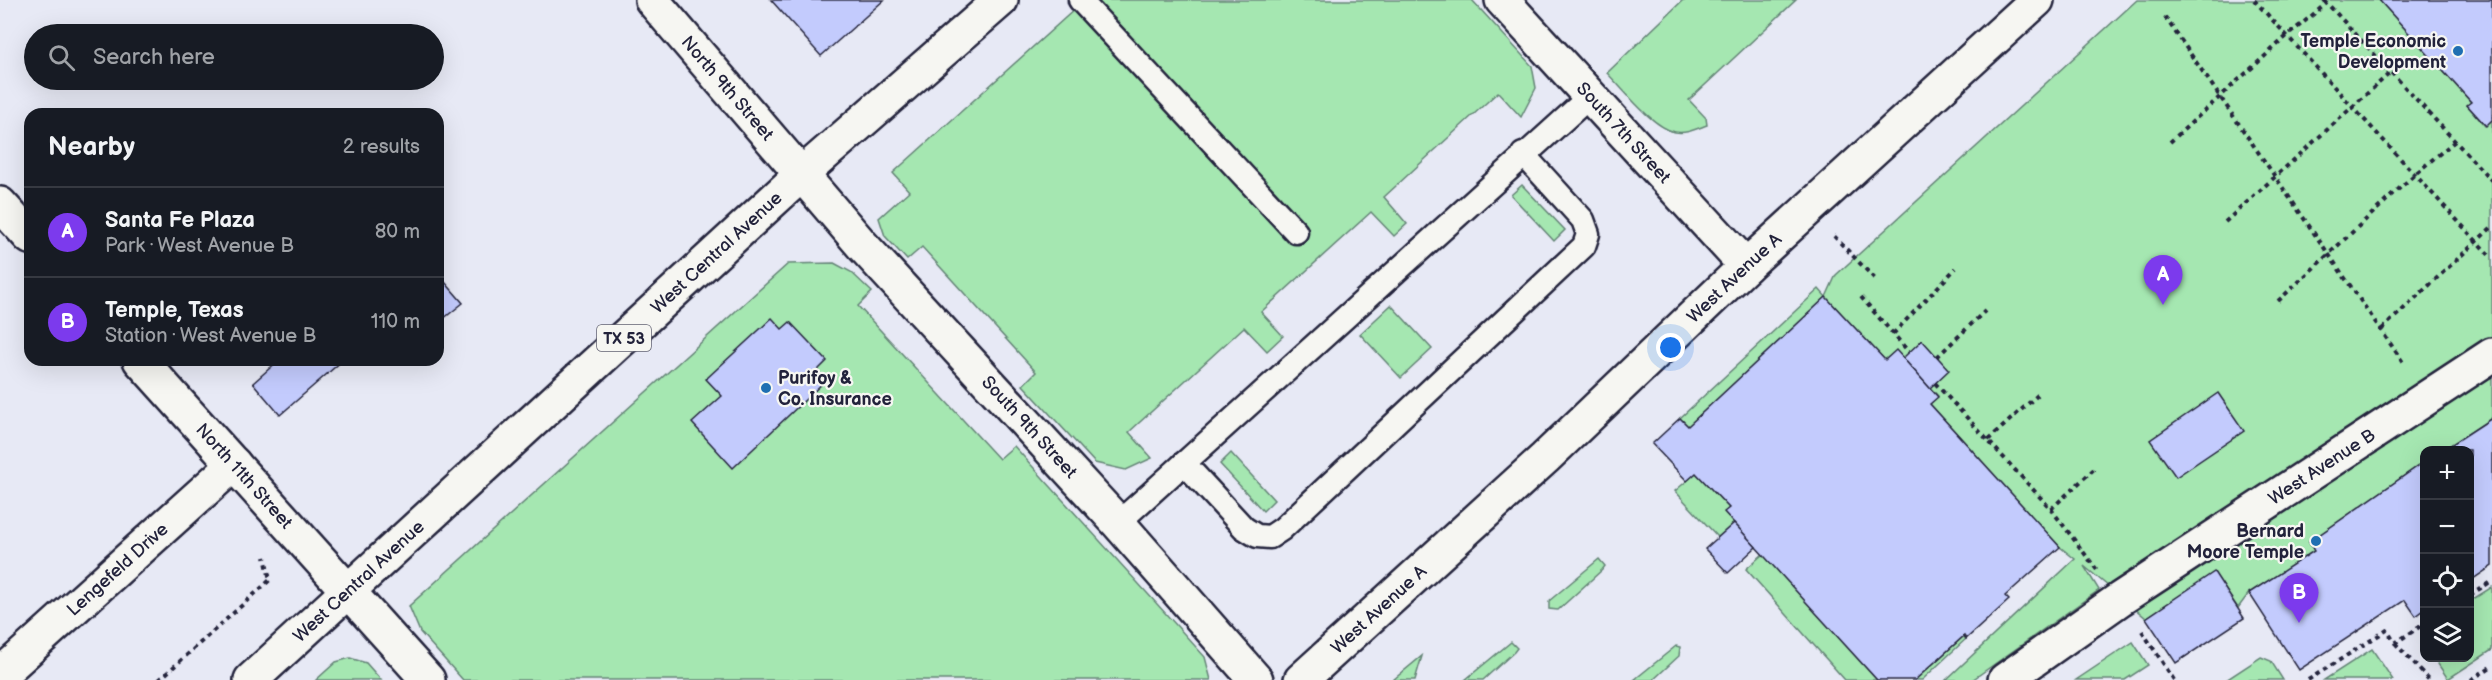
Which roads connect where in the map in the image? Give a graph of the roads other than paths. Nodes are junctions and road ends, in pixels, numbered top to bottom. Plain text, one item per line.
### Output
1 (652, 0) edge
2 (1001, 0) edge
3 (1080, 0) edge
4 (1502, 0) edge
5 (2037, 0) edge
6 (1589, 97) junction
7 (1523, 154) junction
8 (803, 173) junction
9 (0, 204) edge
10 (24, 230) edge
11 (1296, 232) dead end
12 (1746, 266) junction
13 (2492, 355) edge
14 (145, 366) edge
15 (1184, 463) junction
16 (234, 464) junction
17 (1118, 523) junction
18 (349, 592) junction
19 (0, 675) edge
20 (251, 680) edge
21 (428, 680) edge
22 (1256, 680) edge
23 (1301, 680) edge
24 (2005, 680) edge

1 - 8 street, North 9th Street
2 - 8 street, West Central Avenue / TX 53
3 - 11 lane
4 - 6 street, South 7th Street
5 - 12 street, West Avenue A
6 - 7 lane
6 - 12 street, South 7th Street
7 - 15 lane
7 - 15 lane
8 - 17 street, South 9th Street
8 - 18 street, West Central Avenue / TX 53
9 - 10 street
12 - 23 street, West Avenue A
13 - 24 street, West Avenue B
14 - 16 street, North 11th Street
15 - 17 lane
16 - 18 street, North 11th Street
16 - 19 street, Lengefeld Drive
17 - 22 street, South 9th Street
18 - 20 street, West Central Avenue / TX 53
18 - 21 street, North 11th Street

